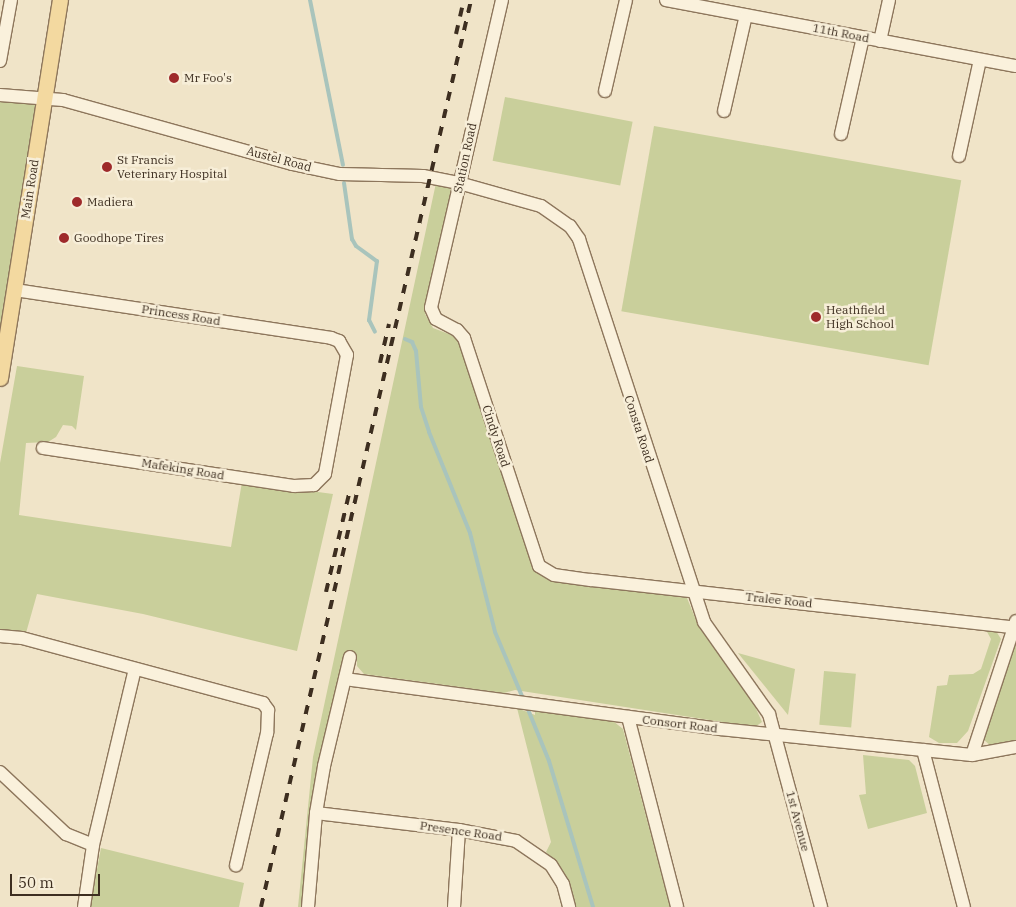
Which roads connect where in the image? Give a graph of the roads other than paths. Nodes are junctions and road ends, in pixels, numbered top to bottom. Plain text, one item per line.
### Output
1 (11, 0) edge
2 (60, 0) edge
3 (502, 0) edge
4 (626, 0) edge
5 (666, 0) edge
6 (889, 0) edge
7 (746, 15) junction
8 (863, 37) junction
9 (880, 41) junction
10 (980, 60) junction
11 (0, 61) edge
12 (1016, 66) edge
13 (605, 91) dead end
14 (0, 95) edge
15 (44, 98) junction
16 (724, 111) dead end
17 (842, 134) dead end
18 (959, 156) dead end
19 (459, 183) junction
20 (14, 290) junction
21 (433, 316) joint
22 (0, 378) edge
23 (43, 448) dead end
24 (321, 481) joint
25 (542, 570) joint
26 (694, 591) junction
27 (1015, 625) edge
28 (0, 636) edge
29 (350, 657) dead end
30 (135, 668) junction
31 (345, 679) junction
32 (628, 718) junction
33 (775, 734) junction
34 (1016, 747) edge
35 (923, 750) junction
36 (972, 755) junction
37 (0, 772) edge
38 (316, 813) junction
39 (459, 830) junction
40 (93, 845) junction
41 (236, 866) dead end
42 (84, 907) edge
43 (308, 907) edge
44 (454, 907) edge
45 (569, 907) edge
46 (677, 907) edge
47 (820, 907) edge
48 (964, 907) edge

1 - 11 street
2 - 15 main road, Main Road
3 - 19 street, Station Road
4 - 13 street
5 - 7 street, 11th Road
6 - 9 street
7 - 8 street, 11th Road
7 - 16 street
8 - 9 street, 11th Road
8 - 17 street
9 - 10 street, 11th Road
10 - 12 street, 11th Road
10 - 18 street
14 - 15 street, Austel Road
15 - 19 street, Austel Road
15 - 20 main road, Main Road
19 - 21 street, Station Road
19 - 26 street, Consta Road
20 - 22 main road, Main Road
20 - 24 street, Princess Road
21 - 25 street, Cindy Road
23 - 24 street, Mafeking Road
25 - 26 street, Tralee Road
26 - 27 street, Tralee Road
26 - 33 street, Consta Road
27 - 36 street
28 - 30 street
29 - 31 street
30 - 40 street
30 - 41 street
31 - 32 street, Consort Road
31 - 38 street
32 - 33 street, Consort Road
32 - 46 street
33 - 35 street, Consort Road
33 - 47 street, 1st Avenue
34 - 36 street, Consort Road
35 - 36 street, Consort Road
35 - 48 street
37 - 40 street
38 - 39 street, Presence Road
38 - 43 street
39 - 44 street
39 - 45 street, Presence Road
40 - 42 street

